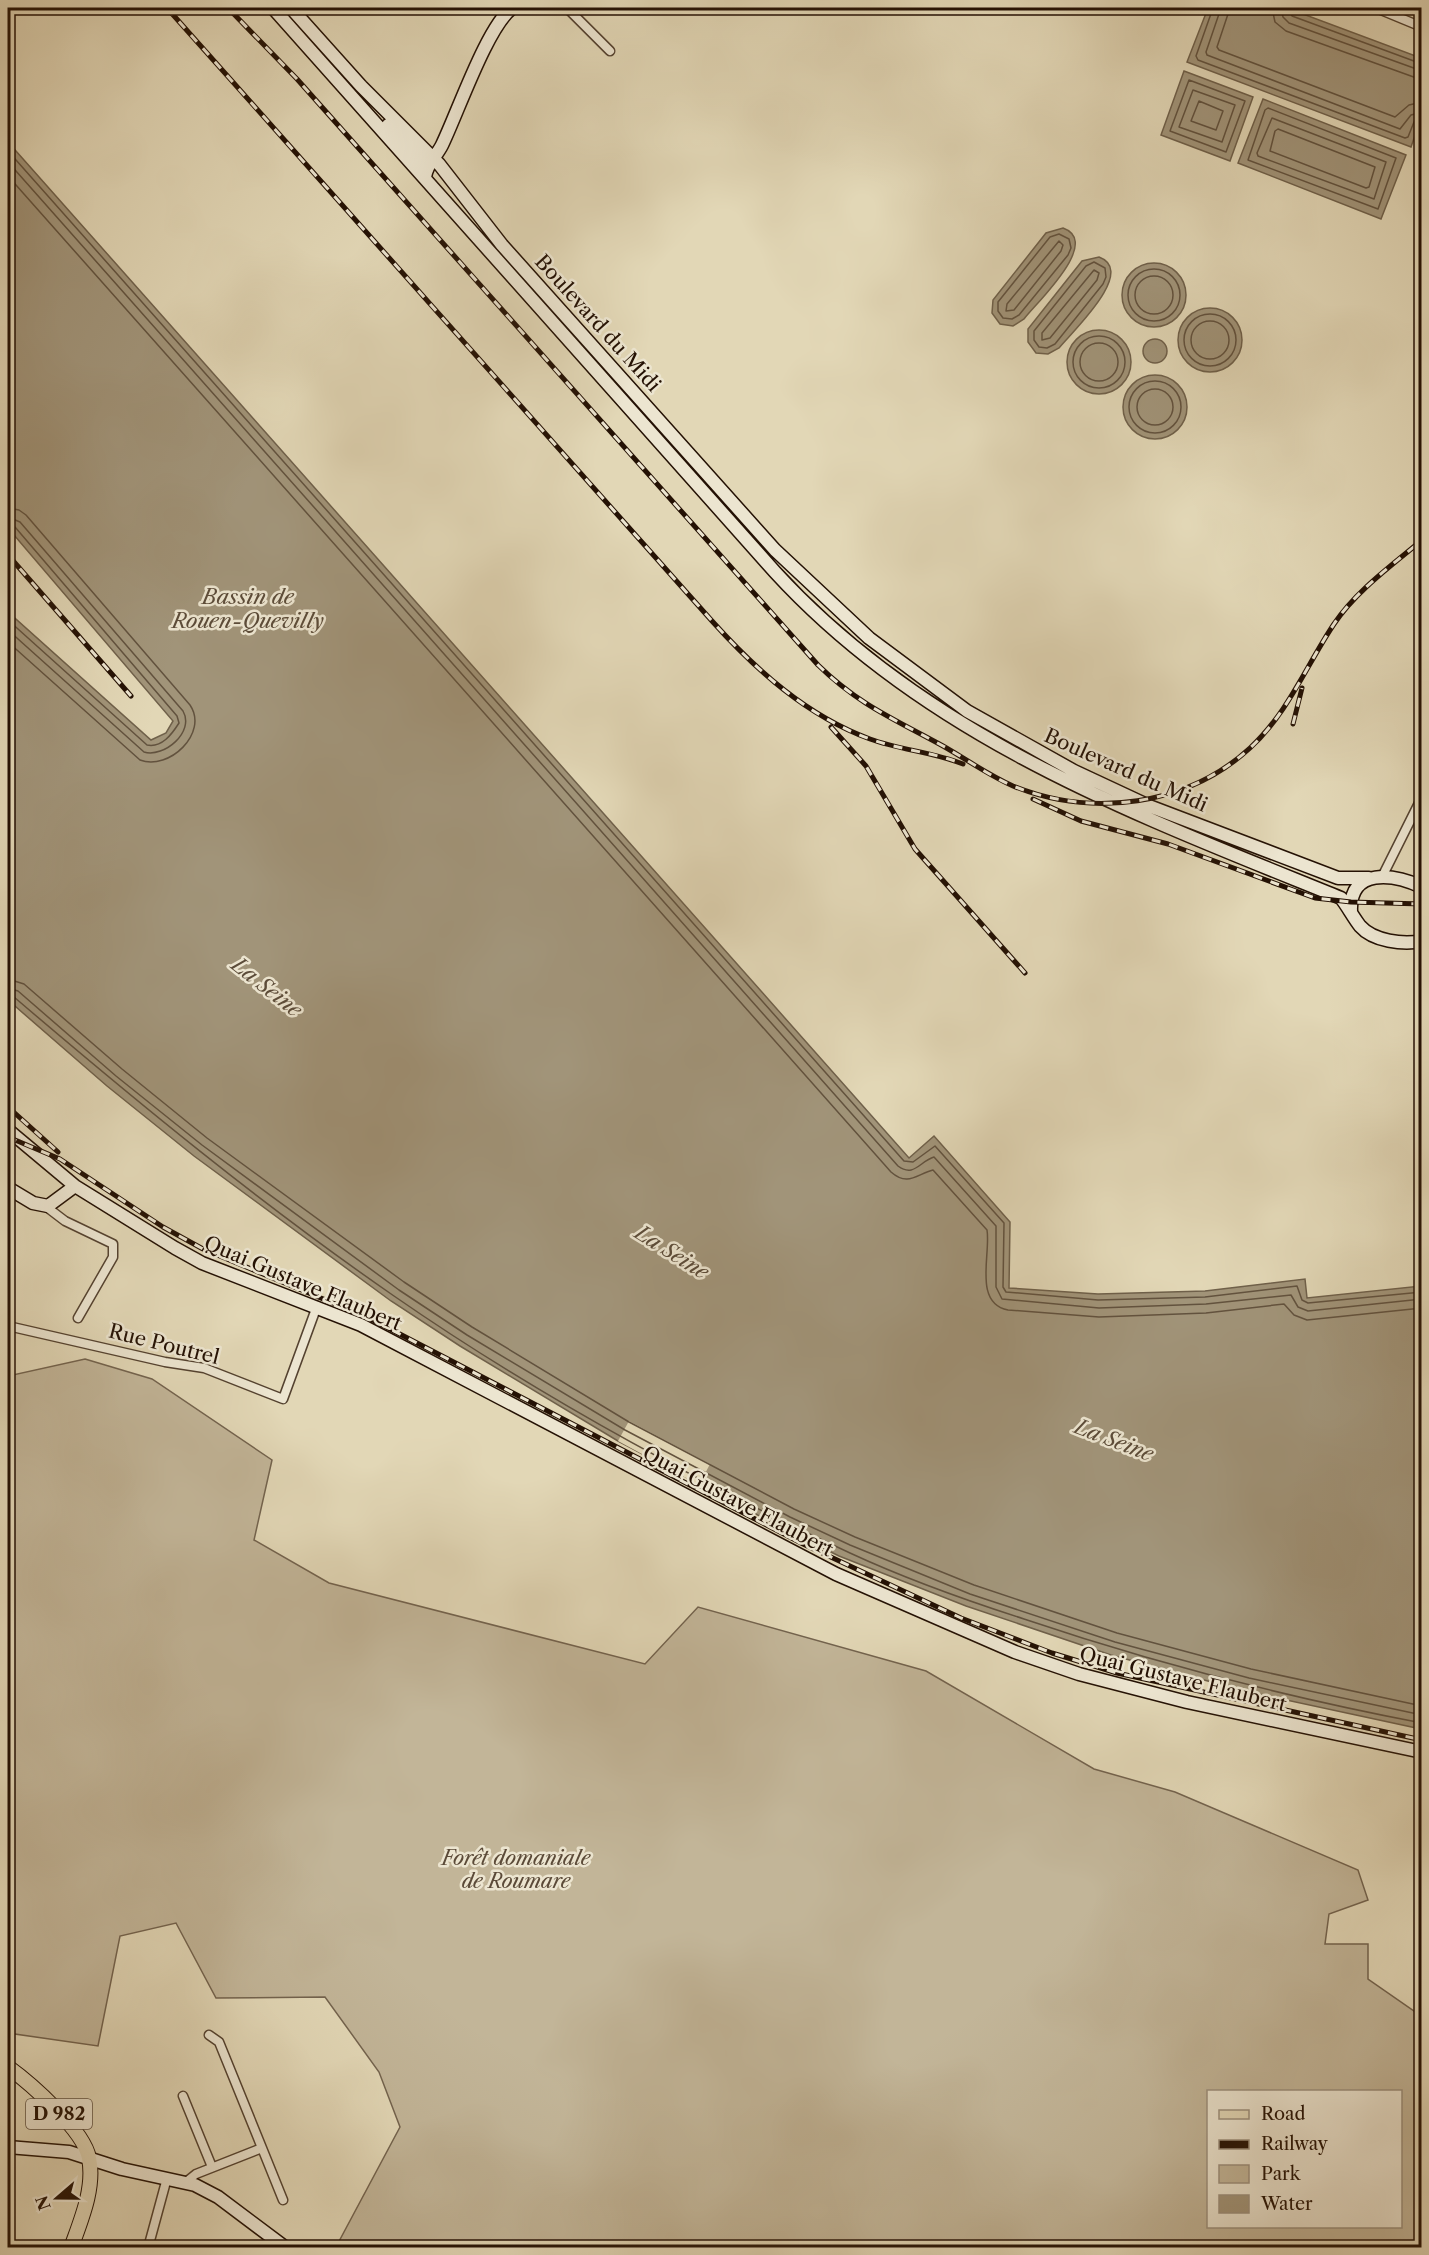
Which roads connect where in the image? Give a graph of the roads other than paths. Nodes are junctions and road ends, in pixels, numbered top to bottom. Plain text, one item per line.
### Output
1 (273, 8) edge
2 (291, 8) edge
3 (512, 8) edge
4 (567, 8) edge
5 (1376, 8) edge
6 (1422, 27) edge
7 (610, 51) dead end
8 (428, 167) junction
9 (796, 594) junction
10 (885, 656) junction
11 (896, 680) junction
12 (1422, 797) edge
13 (1383, 875) junction
14 (1369, 878) junction
15 (1422, 887) edge
16 (1351, 911) junction
17 (1422, 941) edge
18 (8, 1130) edge
19 (75, 1186) junction
20 (8, 1188) edge
21 (44, 1205) junction
22 (317, 1306) junction
23 (78, 1318) dead end
24 (8, 1326) edge
25 (1422, 1752) edge
26 (209, 2035) dead end
27 (8, 2067) edge
28 (183, 2096) dead end
29 (8, 2147) edge
30 (262, 2148) junction
31 (89, 2157) junction
32 (212, 2167) junction
33 (167, 2178) junction
34 (186, 2182) junction
35 (283, 2200) dead end
36 (71, 2247) edge
37 (148, 2247) edge
38 (286, 2247) edge

1 - 8 main road, Boulevard du Midi
2 - 8 main road, Boulevard du Midi
3 - 8 main road
4 - 7 street
5 - 6 street
8 - 9 main road, Boulevard du Midi
8 - 10 main road, Boulevard du Midi
9 - 10 main road, Boulevard du Midi
9 - 11 main road, Boulevard du Midi
10 - 11 main road, Boulevard du Midi
10 - 14 main road, Boulevard du Midi
11 - 16 main road, Boulevard du Midi
12 - 13 street
13 - 14 main road, Boulevard du Midi
13 - 15 main road
14 - 16 main road
16 - 17 main road, Boulevard du Midi
18 - 19 main road, Quai Gustave Flaubert
19 - 21 main road
19 - 22 main road, Quai Gustave Flaubert
20 - 21 main road
21 - 23 street
22 - 24 street, Rue Poutrel
22 - 25 main road, Quai Gustave Flaubert
26 - 30 street
27 - 31 main road, D 982
28 - 32 street
29 - 31 main road
30 - 32 street
30 - 35 street
31 - 33 main road
31 - 36 main road, D 982
32 - 34 street
33 - 34 main road
33 - 37 street
34 - 38 main road

